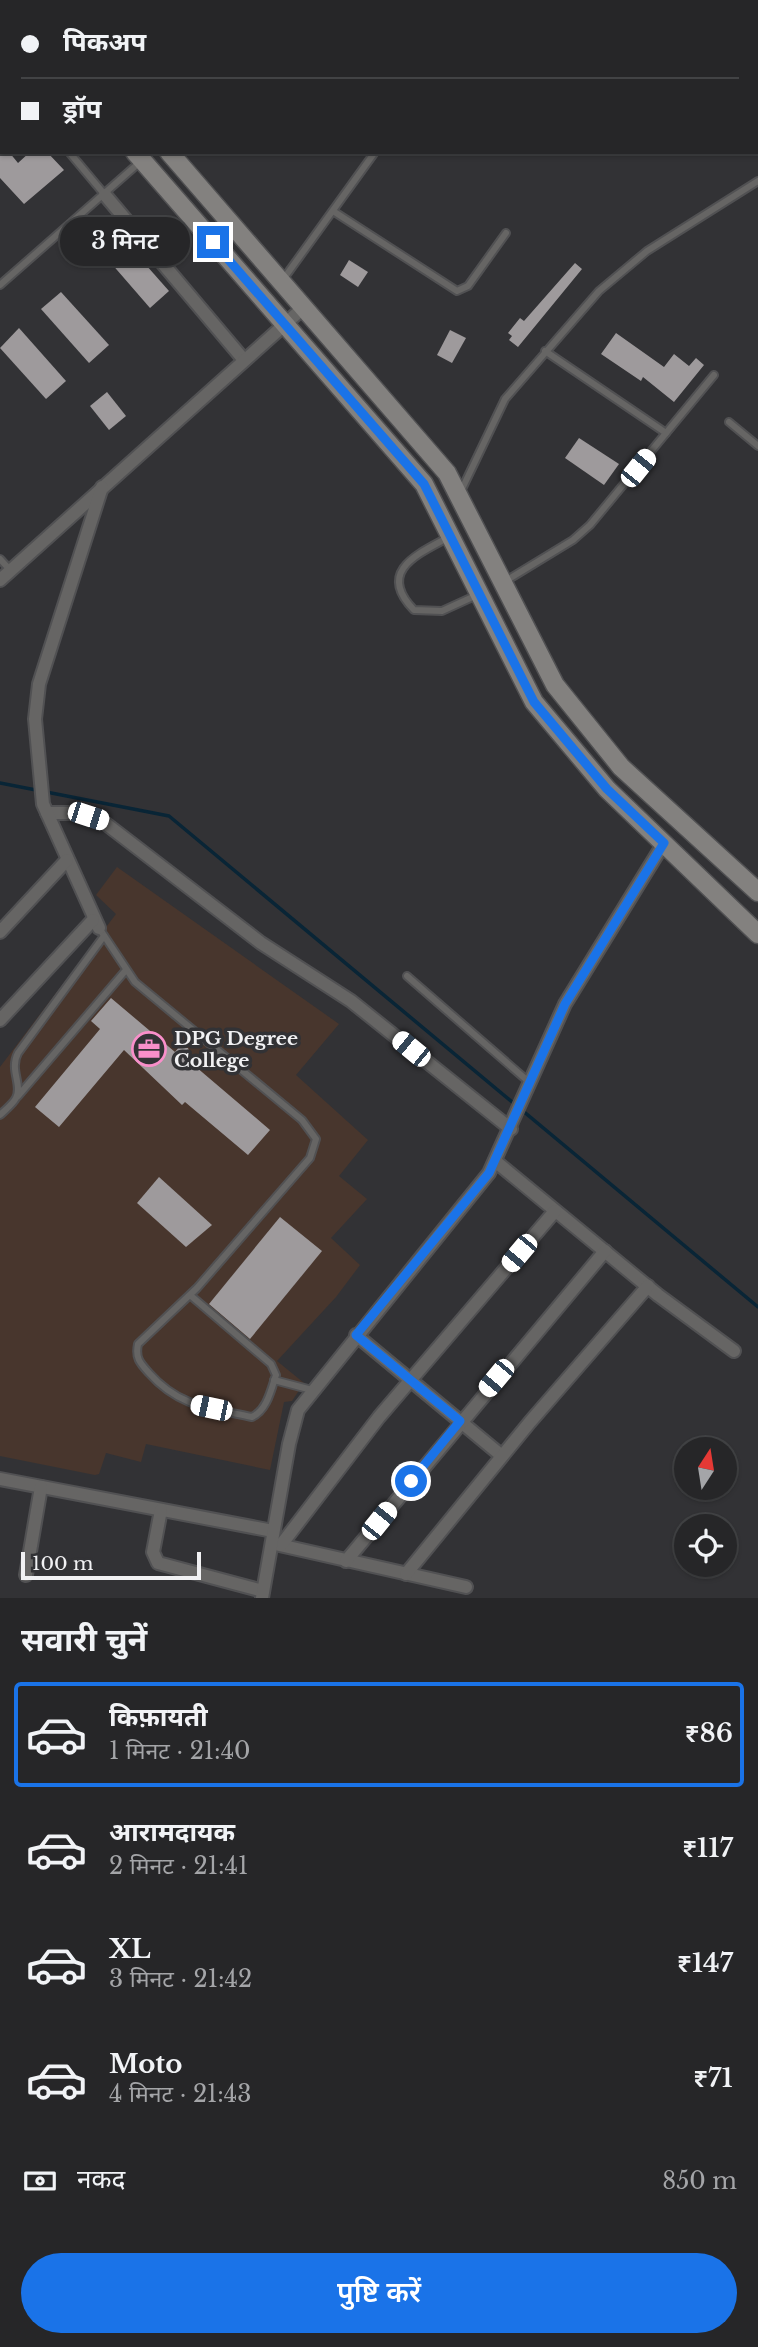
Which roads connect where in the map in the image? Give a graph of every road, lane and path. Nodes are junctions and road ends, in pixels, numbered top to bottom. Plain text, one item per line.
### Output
1 (71, 154) edge
2 (171, 154) edge
3 (374, 154) edge
4 (138, 156) edge
5 (758, 181) edge
6 (105, 195) junction
7 (333, 211) junction
8 (506, 233) dead end
9 (281, 283) junction
10 (0, 285) edge
11 (303, 308) junction
12 (284, 323) junction
13 (545, 351) junction
14 (244, 360) junction
15 (714, 374) dead end
16 (729, 422) dead end
17 (666, 433) junction
18 (758, 446) edge
19 (102, 488) junction
20 (459, 496) junction
21 (450, 537) junction
22 (0, 559) edge
23 (11, 571) junction
24 (0, 580) edge
25 (503, 583) junction
26 (479, 594) junction
27 (519, 616) junction
28 (497, 629) junction
29 (45, 809) junction
30 (664, 843) junction
31 (67, 860) junction
32 (758, 892) edge
33 (99, 928) junction
34 (0, 932) edge
35 (758, 934) edge
36 (126, 970) junction
37 (407, 976) dead end
38 (0, 1020) edge
39 (528, 1082) junction
40 (16, 1098) junction
41 (0, 1115) edge
42 (511, 1129) junction
43 (495, 1161) junction
44 (555, 1210) junction
45 (605, 1251) junction
46 (648, 1286) junction
47 (190, 1295) junction
48 (356, 1335) junction
49 (734, 1351) dead end
50 (274, 1380) junction
51 (410, 1381) junction
52 (312, 1390) junction
53 (460, 1421) junction
54 (502, 1456) junction
55 (0, 1479) edge
56 (41, 1487) junction
57 (161, 1510) junction
58 (275, 1540) junction
59 (346, 1561) junction
60 (406, 1574) junction
61 (26, 1575) dead end
62 (466, 1587) dead end
63 (263, 1594) edge

1 - 6 lane
2 - 9 main road
3 - 7 lane
4 - 6 lane
4 - 12 main road
5 - 13 lane
6 - 10 lane
6 - 14 street
7 - 8 lane
7 - 9 lane
9 - 11 main road
11 - 12 street
11 - 20 main road
12 - 14 street
12 - 21 main road
13 - 17 lane
13 - 20 lane
14 - 19 street
15 - 17 lane
16 - 18 lane
17 - 25 lane
19 - 23 street
19 - 29 street
20 - 25 main road
21 - 26 main road
21 - 26 lane
22 - 23 lane
23 - 24 street
25 - 27 main road
26 - 28 main road
27 - 28 main road
27 - 32 main road
28 - 30 main road
29 - 31 street
29 - 42 street
30 - 35 main road
30 - 39 street
31 - 33 street
31 - 34 street
33 - 36 lane
33 - 38 street
33 - 40 lane
36 - 40 lane
36 - 47 lane
37 - 39 lane
39 - 42 street
40 - 41 lane
42 - 43 street
43 - 44 street
43 - 48 street
44 - 45 street
44 - 51 street
45 - 46 street
45 - 53 street
46 - 49 street
46 - 54 street
47 - 50 lane
47 - 50 lane
48 - 51 street
48 - 52 street
50 - 52 lane
51 - 53 street
51 - 58 street
52 - 58 street
53 - 54 street
53 - 59 street
54 - 60 street
55 - 56 street
56 - 57 street
56 - 61 street
57 - 58 street
57 - 63 street
58 - 59 street
58 - 63 street
59 - 60 street
60 - 62 street

